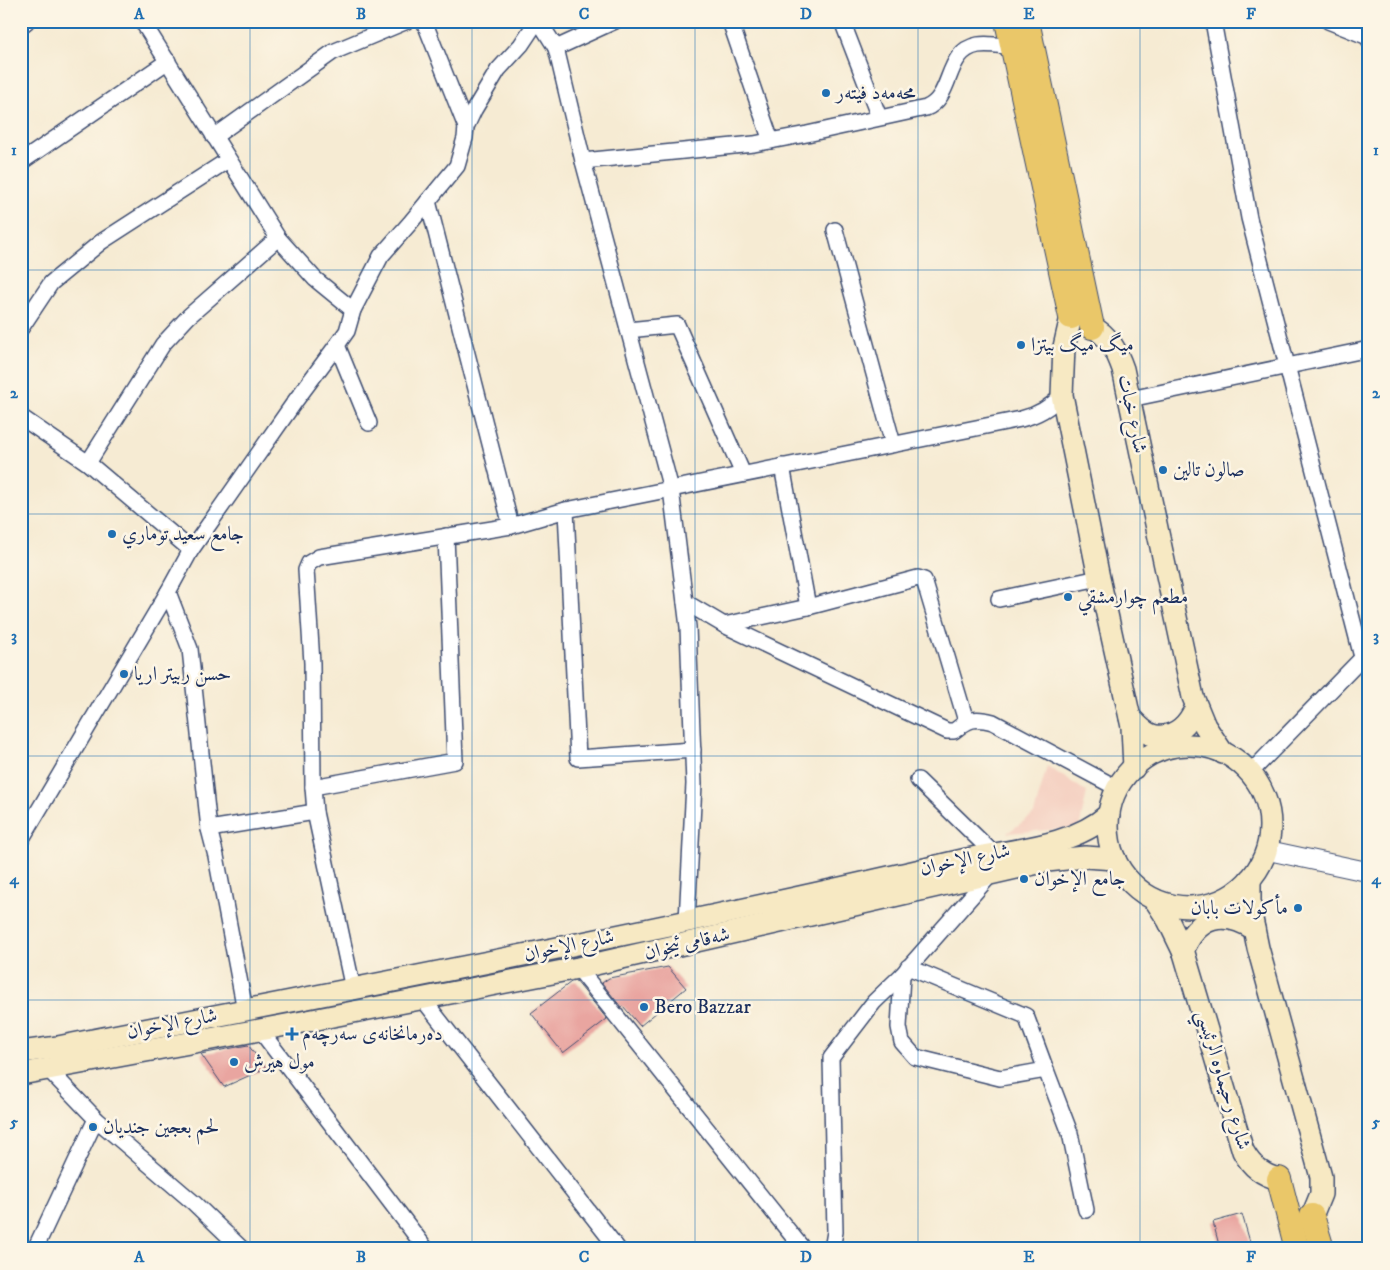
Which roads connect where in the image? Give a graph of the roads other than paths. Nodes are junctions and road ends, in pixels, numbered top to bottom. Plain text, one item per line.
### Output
1 (27, 21) edge
2 (142, 21) edge
3 (407, 21) edge
4 (424, 21) edge
5 (538, 21) edge
6 (615, 21) edge
7 (730, 21) edge
8 (842, 21) edge
9 (1008, 21) edge
10 (1027, 21) edge
11 (1214, 21) edge
12 (1328, 21) edge
13 (1367, 21) edge
14 (21, 26) edge
15 (1368, 39) edge
16 (556, 48) junction
17 (1013, 48) junction
18 (168, 61) junction
19 (879, 118) junction
20 (466, 127) junction
21 (214, 137) junction
22 (771, 140) junction
23 (228, 160) junction
24 (583, 161) junction
25 (21, 162) edge
26 (428, 201) junction
27 (835, 230) dead end
28 (278, 238) junction
29 (353, 310) junction
30 (1071, 317) joint
31 (1092, 327) joint
32 (21, 328) edge
33 (628, 330) junction
34 (337, 345) junction
35 (1369, 349) edge
36 (1286, 367) junction
37 (1062, 395) junction
38 (1130, 400) junction
39 (23, 422) edge
40 (369, 423) dead end
41 (893, 444) junction
42 (88, 464) junction
43 (782, 466) junction
44 (743, 474) junction
45 (671, 489) junction
46 (566, 510) junction
47 (511, 526) junction
48 (446, 536) junction
49 (191, 550) junction
50 (1099, 578) junction
51 (168, 592) junction
52 (999, 599) dead end
53 (685, 602) junction
54 (808, 607) junction
55 (724, 625) junction
56 (1365, 654) edge
57 (1196, 707) junction
58 (1130, 717) junction
59 (966, 721) junction
60 (693, 750) junction
61 (1222, 752) junction
62 (1134, 768) junction
63 (1250, 773) junction
64 (918, 780) dead end
65 (313, 787) junction
66 (1117, 788) junction
67 (315, 812) junction
68 (1109, 814) junction
69 (208, 829) junction
70 (1076, 835) junction
71 (21, 840) edge
72 (1266, 850) junction
73 (1086, 857) junction
74 (1115, 859) junction
75 (993, 863) junction
76 (1369, 872) edge
77 (1250, 879) junction
78 (1155, 900) junction
79 (686, 921) junction
80 (1254, 929) junction
81 (1183, 951) junction
82 (474, 966) junction
83 (578, 968) junction
84 (905, 971) junction
85 (478, 987) junction
86 (353, 989) junction
87 (422, 998) junction
88 (245, 1010) junction
89 (260, 1030) junction
90 (21, 1052) edge
91 (48, 1069) junction
92 (1046, 1070) junction
93 (21, 1074) edge
94 (96, 1119) junction
95 (1279, 1179) joint
96 (1086, 1210) dead end
97 (1312, 1216) joint
98 (835, 1246) edge
99 (35, 1249) edge
100 (242, 1249) edge
101 (426, 1249) edge
102 (618, 1249) edge
103 (803, 1249) edge
104 (1297, 1249) edge
105 (1322, 1249) edge

1 - 14 street
2 - 18 street
3 - 21 street
4 - 20 street
5 - 16 street
5 - 20 street
6 - 16 street
7 - 22 street
8 - 19 street
9 - 17 main road
10 - 31 main road, شارع خبات
11 - 36 street
12 - 15 street
13 - 15 street
16 - 24 street
17 - 19 street
17 - 30 main road
18 - 21 street
18 - 25 street
19 - 22 street
20 - 26 street
21 - 23 street
22 - 24 street
23 - 28 street
23 - 32 street
24 - 33 street
26 - 29 street
26 - 47 street
27 - 41 street
28 - 29 street
28 - 42 street
29 - 34 street
30 - 37 main road
31 - 38 main road, شارع خبات
33 - 44 street
33 - 45 street
34 - 40 street
34 - 49 street
35 - 36 street
36 - 38 street
36 - 56 street
37 - 41 street
37 - 50 main road
38 - 57 main road, شارع خبات
39 - 42 street
41 - 43 street
42 - 49 street
43 - 44 street
43 - 54 street
44 - 45 street
45 - 46 street
45 - 53 street
46 - 47 street
46 - 60 street
47 - 48 street
48 - 65 street
48 - 65 street
49 - 51 street
50 - 52 street
50 - 58 main road
51 - 69 street
51 - 71 street
53 - 55 street
53 - 60 street
54 - 55 street
54 - 59 street
55 - 59 street
56 - 63 street
57 - 58 main road
57 - 61 main road, شارع خبات
58 - 62 main road
59 - 66 street
60 - 79 street
61 - 62 main road
61 - 63 main road
62 - 66 main road
63 - 72 main road
64 - 75 street
65 - 67 street
66 - 68 main road
67 - 69 street
67 - 86 street
68 - 70 main road, شارع الإخوان
68 - 74 main road
69 - 88 street
70 - 73 main road
70 - 75 main road, شارع الإخوان
72 - 76 street
72 - 77 main road
73 - 74 main road, شەقامی ئیخوان
73 - 75 main road, شەقامی ئیخوان
74 - 78 main road
75 - 79 main road, شارع الإخوان
75 - 83 main road, شەقامی ئیخوان
75 - 84 street
77 - 78 main road
77 - 80 main road
78 - 81 main road, شارع رحيماوه الرئيسي
79 - 82 main road, شارع الإخوان
80 - 81 main road
80 - 97 main road
81 - 95 main road, شارع رحيماوه الرئيسي
82 - 85 main road
82 - 86 main road, شارع الإخوان
83 - 85 main road, شەقامی ئیخوان
83 - 103 street
84 - 92 street
84 - 92 street
84 - 98 street
85 - 87 main road, شەقامی ئیخوان
86 - 88 main road, شارع الإخوان
87 - 89 main road, شەقامی ئیخوان
87 - 102 street
88 - 90 main road, شارع الإخوان
89 - 91 main road, شەقامی ئیخوان
89 - 101 street
91 - 93 main road, شەقامی ئیخوان
91 - 94 street
92 - 96 street
94 - 99 street
94 - 100 street
95 - 104 main road, شارع رحيماوه الرئيسي
97 - 105 main road

